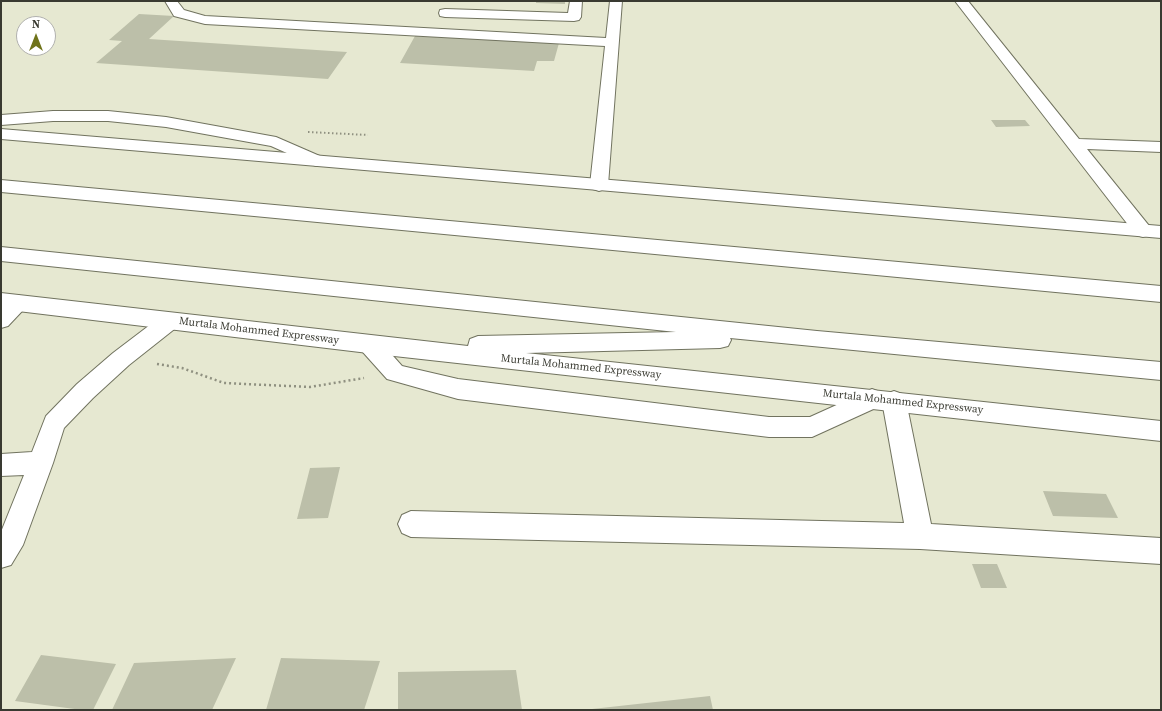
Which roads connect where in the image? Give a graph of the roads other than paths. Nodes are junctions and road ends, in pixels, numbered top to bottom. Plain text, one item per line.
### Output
1 (171, 1) edge
2 (576, 1) edge
3 (616, 1) edge
4 (961, 1) edge
5 (447, 7) edge
6 (437, 32) junction
7 (612, 42) junction
8 (1, 120) edge
9 (1, 134) edge
10 (1075, 144) junction
11 (1161, 147) edge
12 (316, 161) junction
13 (599, 185) junction
14 (1, 186) edge
15 (1143, 231) junction
16 (1161, 232) edge
17 (1, 254) edge
18 (1161, 294) edge
19 (10, 302) edge
20 (1, 320) edge
21 (170, 321) junction
22 (817, 339) junction
23 (377, 345) junction
24 (1161, 371) edge
25 (883, 400) junction
26 (1161, 430) edge
27 (1, 464) edge
28 (41, 464) junction
29 (411, 524) dead end
30 (920, 536) junction
31 (1161, 551) edge
32 (1, 555) edge

1 - 6 main road
2 - 5 main road
3 - 7 main road
4 - 10 main road
5 - 6 main road
6 - 7 main road
7 - 13 main road
8 - 12 main road
9 - 12 main road
10 - 11 main road
10 - 15 main road
12 - 13 main road
13 - 15 main road
14 - 18 main road
15 - 16 main road
17 - 22 main road
19 - 20 main road
19 - 21 main road, Murtala Mohammed Expressway
21 - 23 main road, Murtala Mohammed Expressway
21 - 28 main road
22 - 23 main road
22 - 24 main road
23 - 25 main road, Murtala Mohammed Expressway
23 - 25 main road
25 - 26 main road, Murtala Mohammed Expressway
25 - 30 main road
27 - 28 main road
28 - 32 main road
29 - 30 main road
30 - 31 main road

